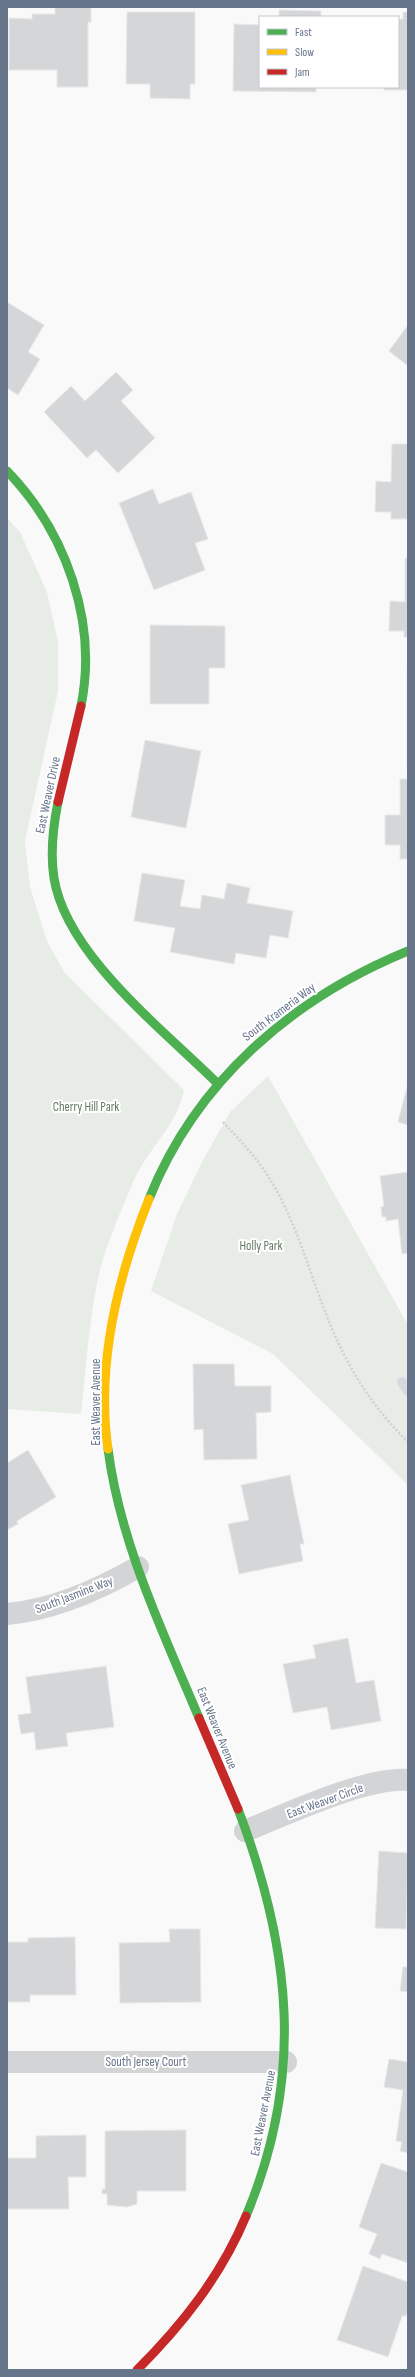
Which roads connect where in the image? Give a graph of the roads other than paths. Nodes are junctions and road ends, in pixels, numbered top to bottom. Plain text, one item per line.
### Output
1 (7, 471) edge
2 (408, 951) edge
3 (218, 1084) junction
4 (138, 1567) junction
5 (7, 1614) edge
6 (408, 1780) edge
7 (245, 1831) junction
8 (7, 2062) edge
9 (286, 2062) junction
10 (137, 2370) edge

1 - 3 street, East Weaver Drive
2 - 3 street, South Krameria Way
3 - 4 street, East Weaver Avenue
4 - 5 street, South Jasmine Way
4 - 7 street, East Weaver Avenue
6 - 7 street, East Weaver Circle
7 - 9 street, East Weaver Avenue
8 - 9 street, South Jersey Court
9 - 10 street, East Weaver Avenue

